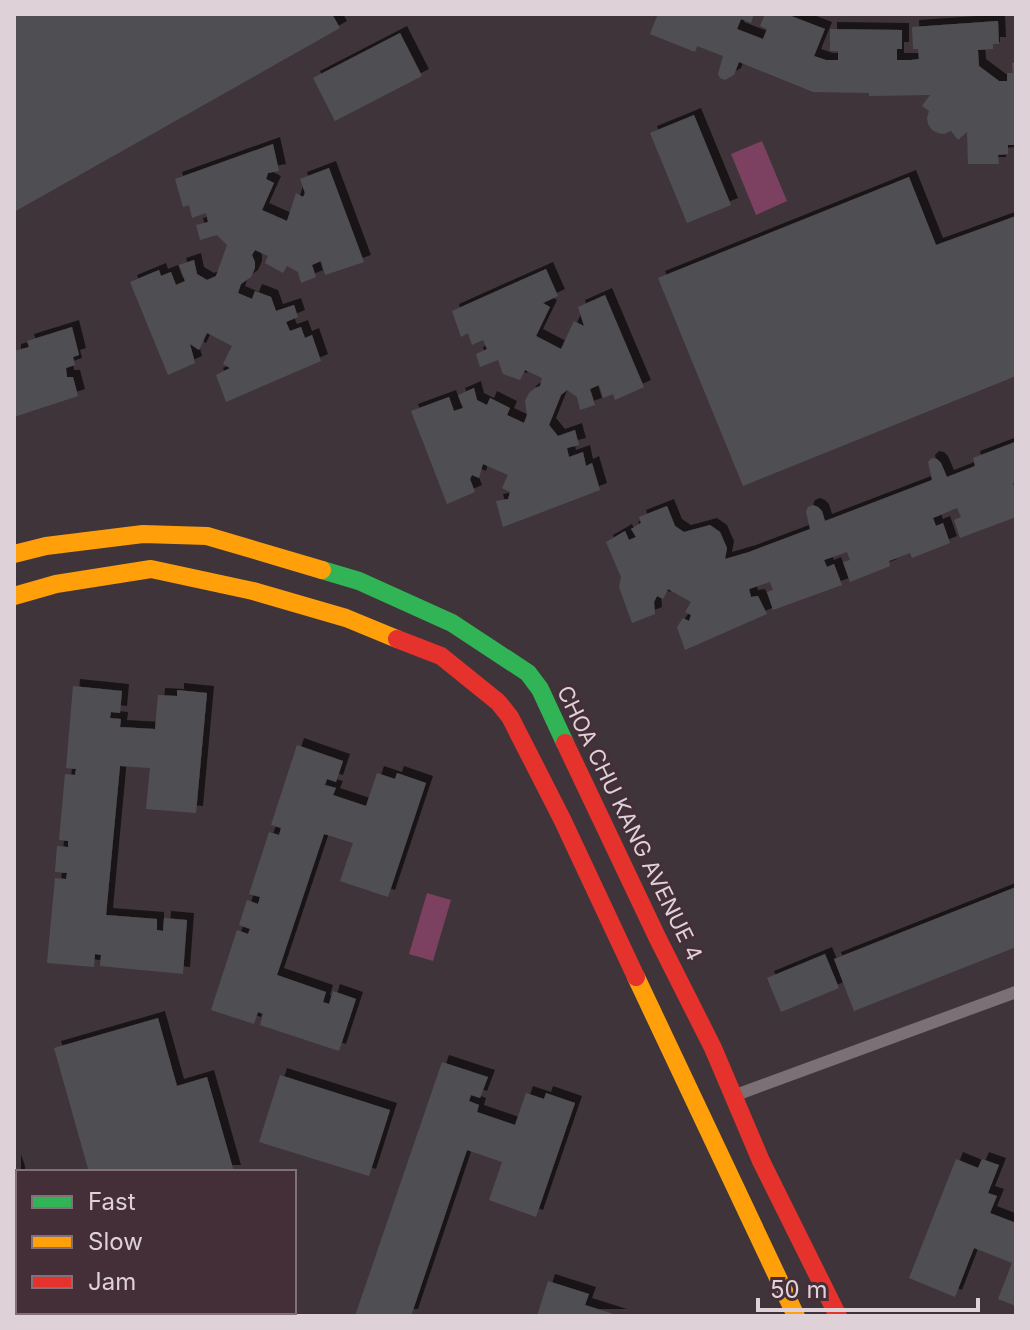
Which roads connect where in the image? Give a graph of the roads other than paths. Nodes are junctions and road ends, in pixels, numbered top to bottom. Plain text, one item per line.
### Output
1 (14, 554) edge
2 (14, 596) edge
3 (1016, 992) edge
4 (733, 1096) junction
5 (796, 1316) edge
6 (838, 1316) edge

1 - 4 street, CHOA CHU KANG AVENUE 4
2 - 5 street
3 - 4 lane
4 - 6 street, CHOA CHU KANG AVENUE 4

